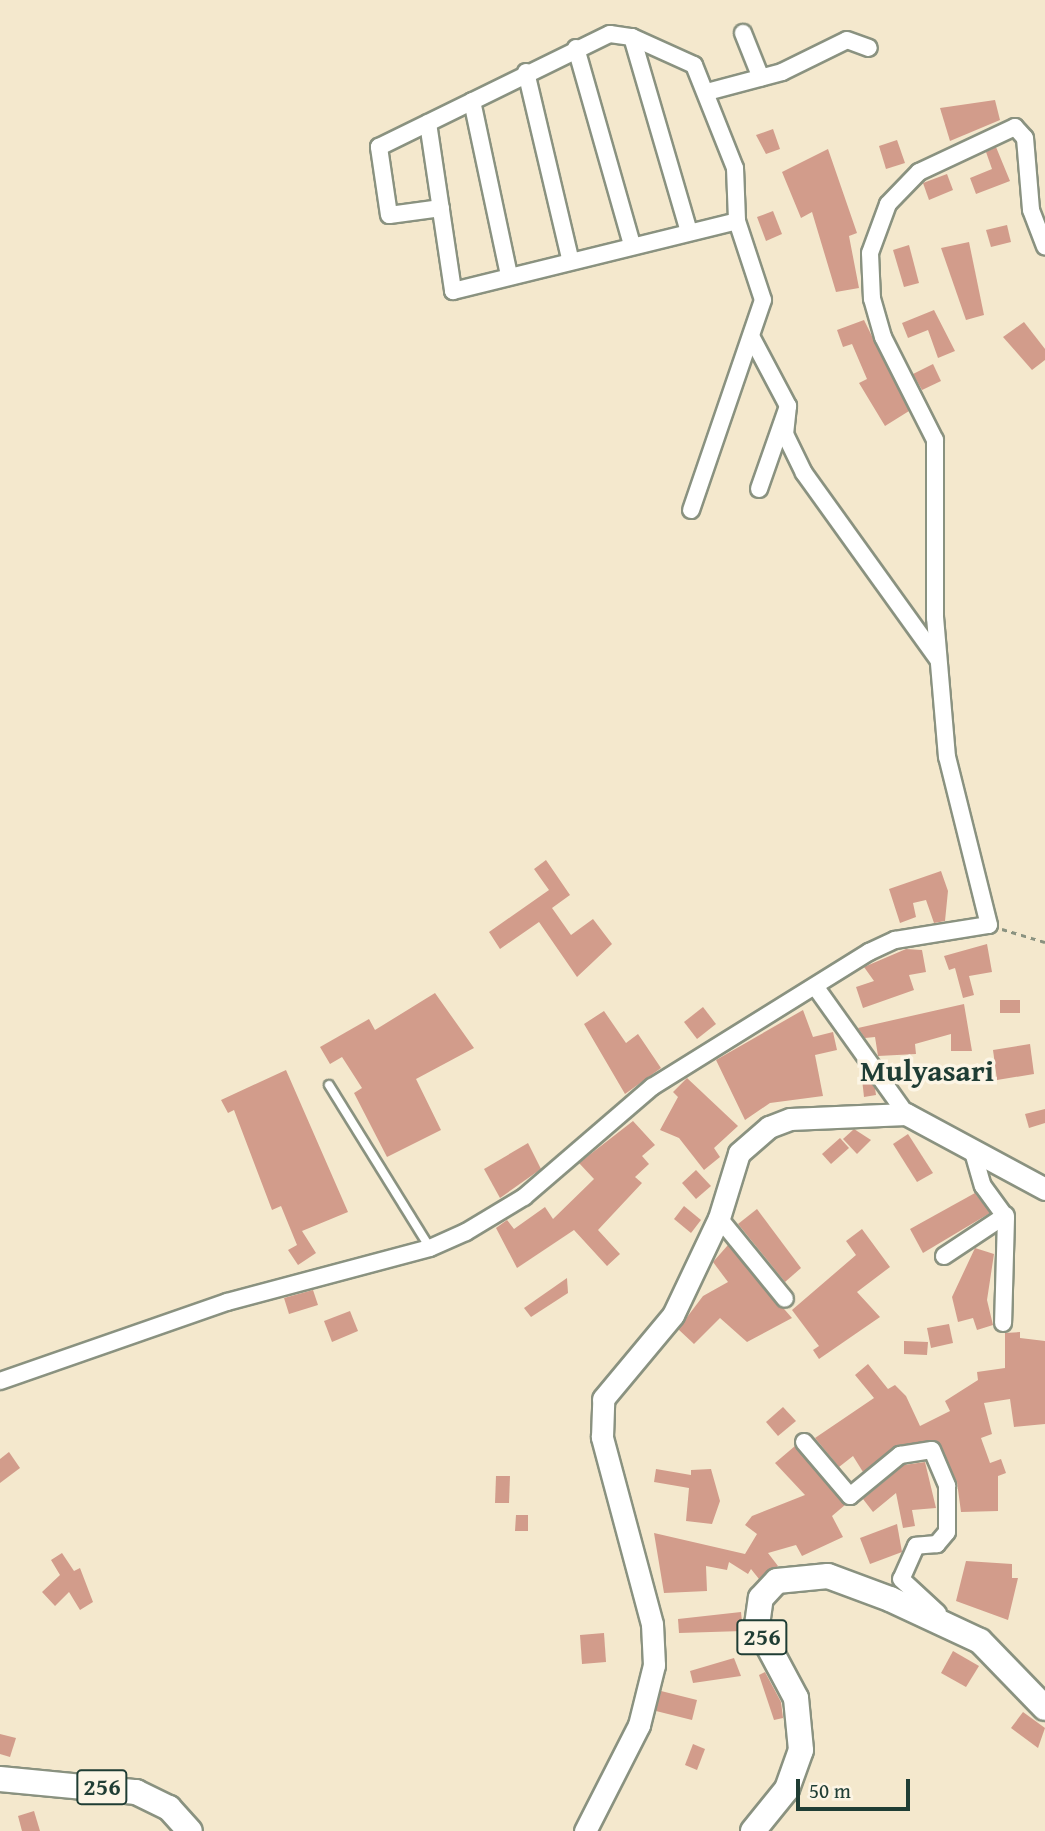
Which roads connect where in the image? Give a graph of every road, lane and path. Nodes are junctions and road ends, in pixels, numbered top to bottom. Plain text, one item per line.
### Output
1 (743, 33) dead end
2 (632, 37) junction
3 (576, 48) junction
4 (869, 48) dead end
5 (526, 72) junction
6 (761, 78) junction
7 (707, 92) junction
8 (472, 101) junction
9 (428, 122) junction
10 (441, 208) junction
11 (737, 221) junction
12 (689, 232) junction
13 (632, 244) junction
14 (1045, 246) edge
15 (570, 258) junction
16 (509, 275) junction
17 (752, 338) junction
18 (788, 407) junction
19 (759, 489) dead end
20 (691, 510) dead end
21 (939, 660) junction
22 (989, 925) junction
23 (1045, 942) edge
24 (817, 989) junction
25 (329, 1085) dead end
26 (906, 1114) junction
27 (973, 1152) junction
28 (1045, 1189) edge
29 (1006, 1215) junction
30 (719, 1218) junction
31 (430, 1248) junction
32 (944, 1256) dead end
33 (785, 1298) dead end
34 (1003, 1323) dead end
35 (0, 1381) edge
36 (804, 1442) dead end
37 (957, 1632) junction
38 (1045, 1708) edge
39 (0, 1779) edge
40 (585, 1830) edge
41 (190, 1831) edge
42 (753, 1831) edge

1 - 6 street
2 - 3 street
2 - 7 street
2 - 12 street
3 - 5 street
3 - 13 street
4 - 6 street
5 - 8 street
5 - 15 street
6 - 7 street
7 - 11 street
8 - 9 street
8 - 16 street
9 - 10 street
9 - 10 street
10 - 16 street
11 - 12 street
11 - 17 street
12 - 13 street
13 - 15 street
14 - 21 street
15 - 16 street
17 - 18 street
17 - 20 street
18 - 19 street
18 - 21 street
21 - 22 street
22 - 23 path
22 - 24 street
24 - 26 street
24 - 31 street
25 - 31 lane
26 - 27 main road
26 - 30 main road
27 - 28 main road
27 - 29 street
29 - 32 street
29 - 34 street
30 - 33 street
30 - 40 main road
31 - 35 street
36 - 37 street
37 - 38 main road, 256
37 - 42 main road, 256
39 - 41 main road, 256

